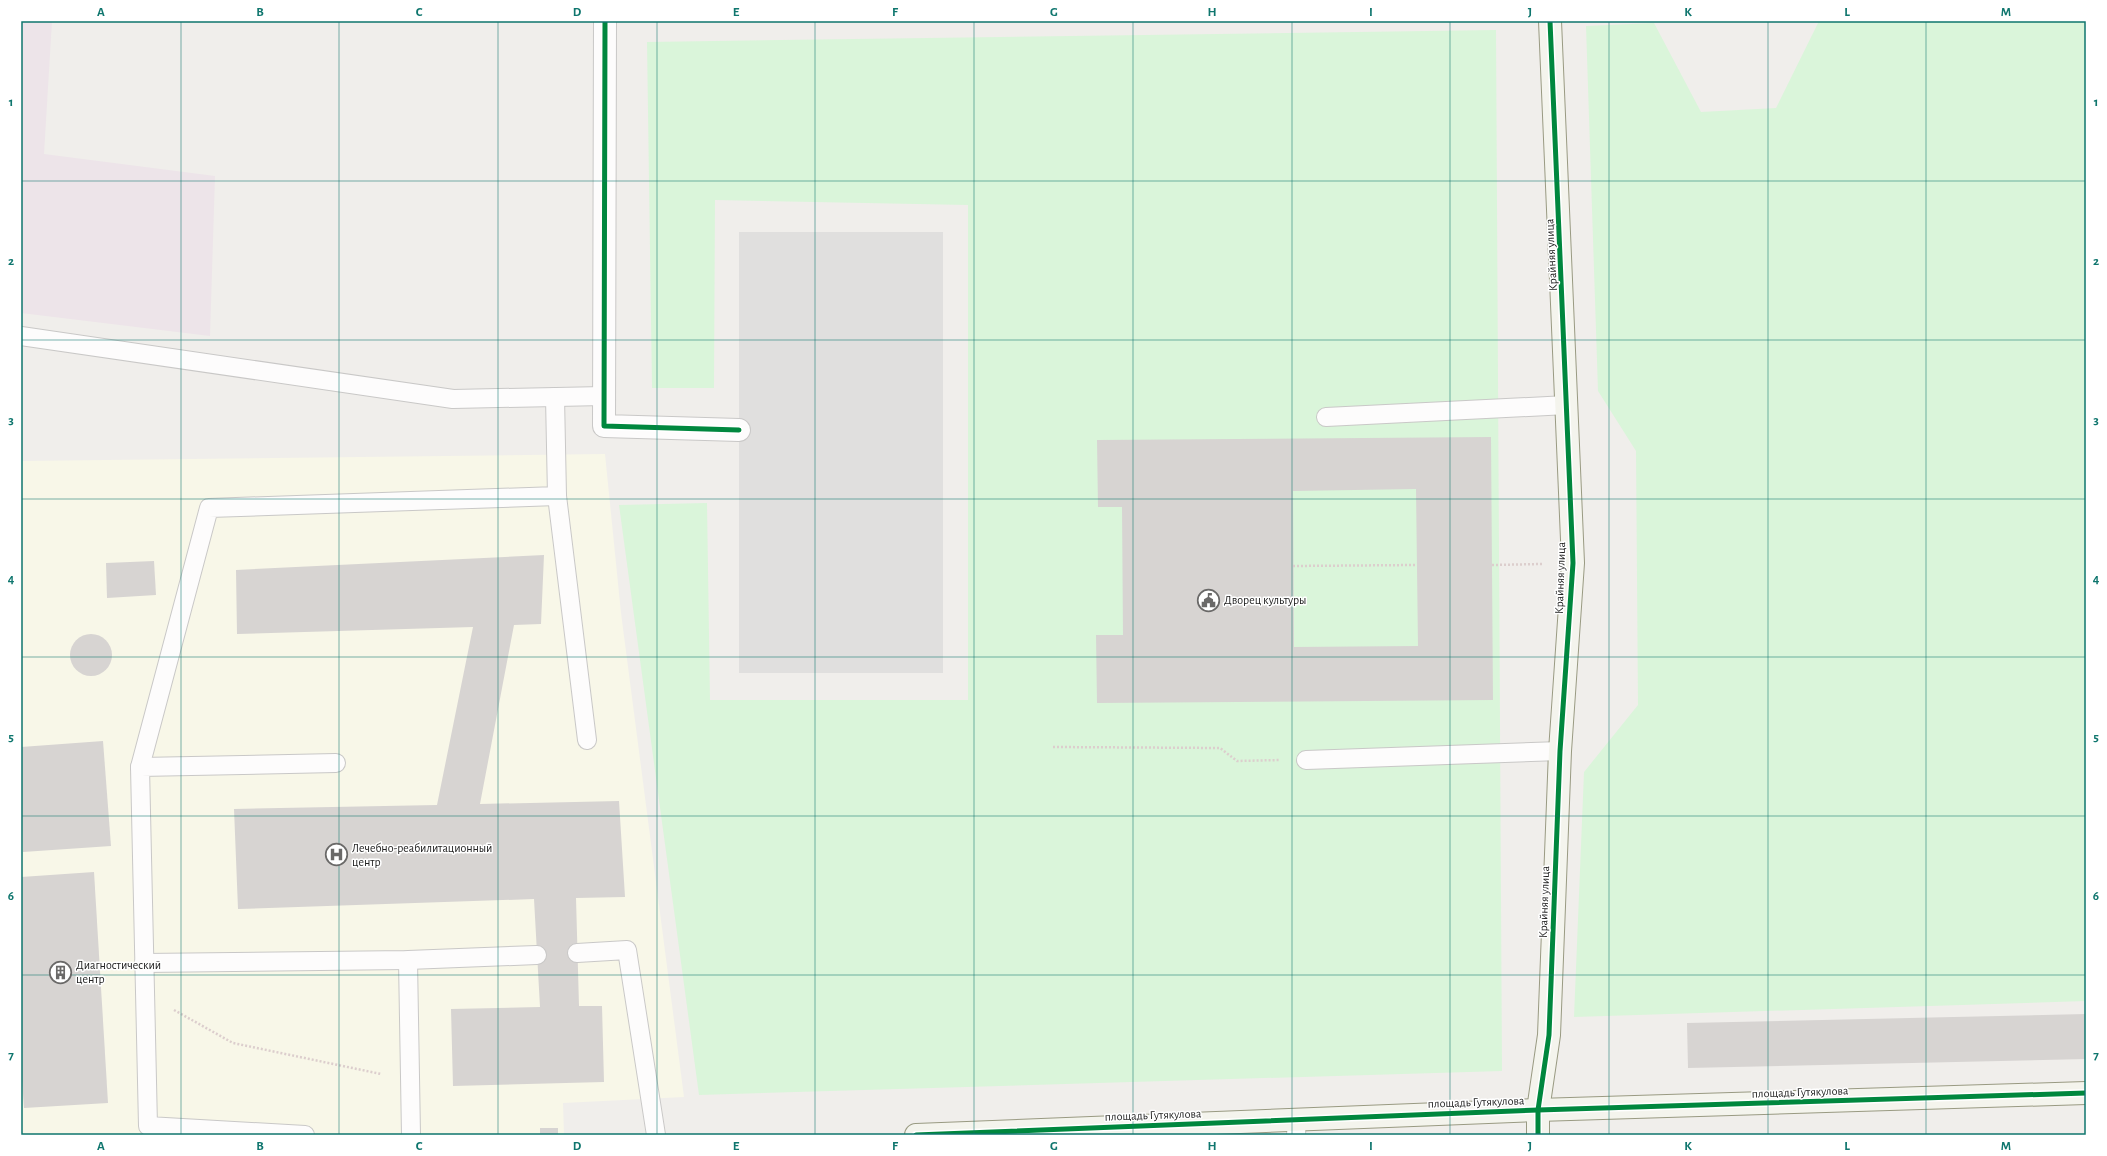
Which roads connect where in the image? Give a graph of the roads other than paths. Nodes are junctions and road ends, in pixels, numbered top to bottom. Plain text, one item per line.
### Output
1 (605, 21) edge
2 (1550, 21) edge
3 (21, 336) edge
4 (604, 396) junction
5 (555, 397) junction
6 (1567, 405) junction
7 (1326, 417) dead end
8 (739, 430) dead end
9 (557, 496) junction
10 (587, 740) dead end
11 (1560, 751) junction
12 (1306, 760) road end
13 (336, 763) dead end
14 (140, 767) junction
15 (577, 953) dead end
16 (537, 955) dead end
17 (408, 960) junction
18 (144, 963) junction
19 (2086, 1094) edge
20 (1538, 1110) junction
21 (1296, 1127) edge
22 (305, 1135) edge
23 (411, 1135) edge
24 (656, 1135) edge
25 (916, 1135) edge
26 (1538, 1135) edge

1 - 4 street
2 - 6 street, Крайняя улица
3 - 5 lane
4 - 5 lane
4 - 8 street
5 - 9 lane
6 - 7 lane
6 - 11 street, Крайняя улица
9 - 10 lane
9 - 14 lane
11 - 12 lane
11 - 20 street, Крайняя улица
13 - 14 lane
14 - 18 lane
15 - 24 lane
16 - 17 lane
17 - 18 lane
17 - 23 lane
18 - 22 lane
19 - 20 street, площадь Гутякулова
20 - 21 street, площадь Гутякулова
20 - 26 street, Крайняя улица
21 - 25 street, площадь Гутякулова

